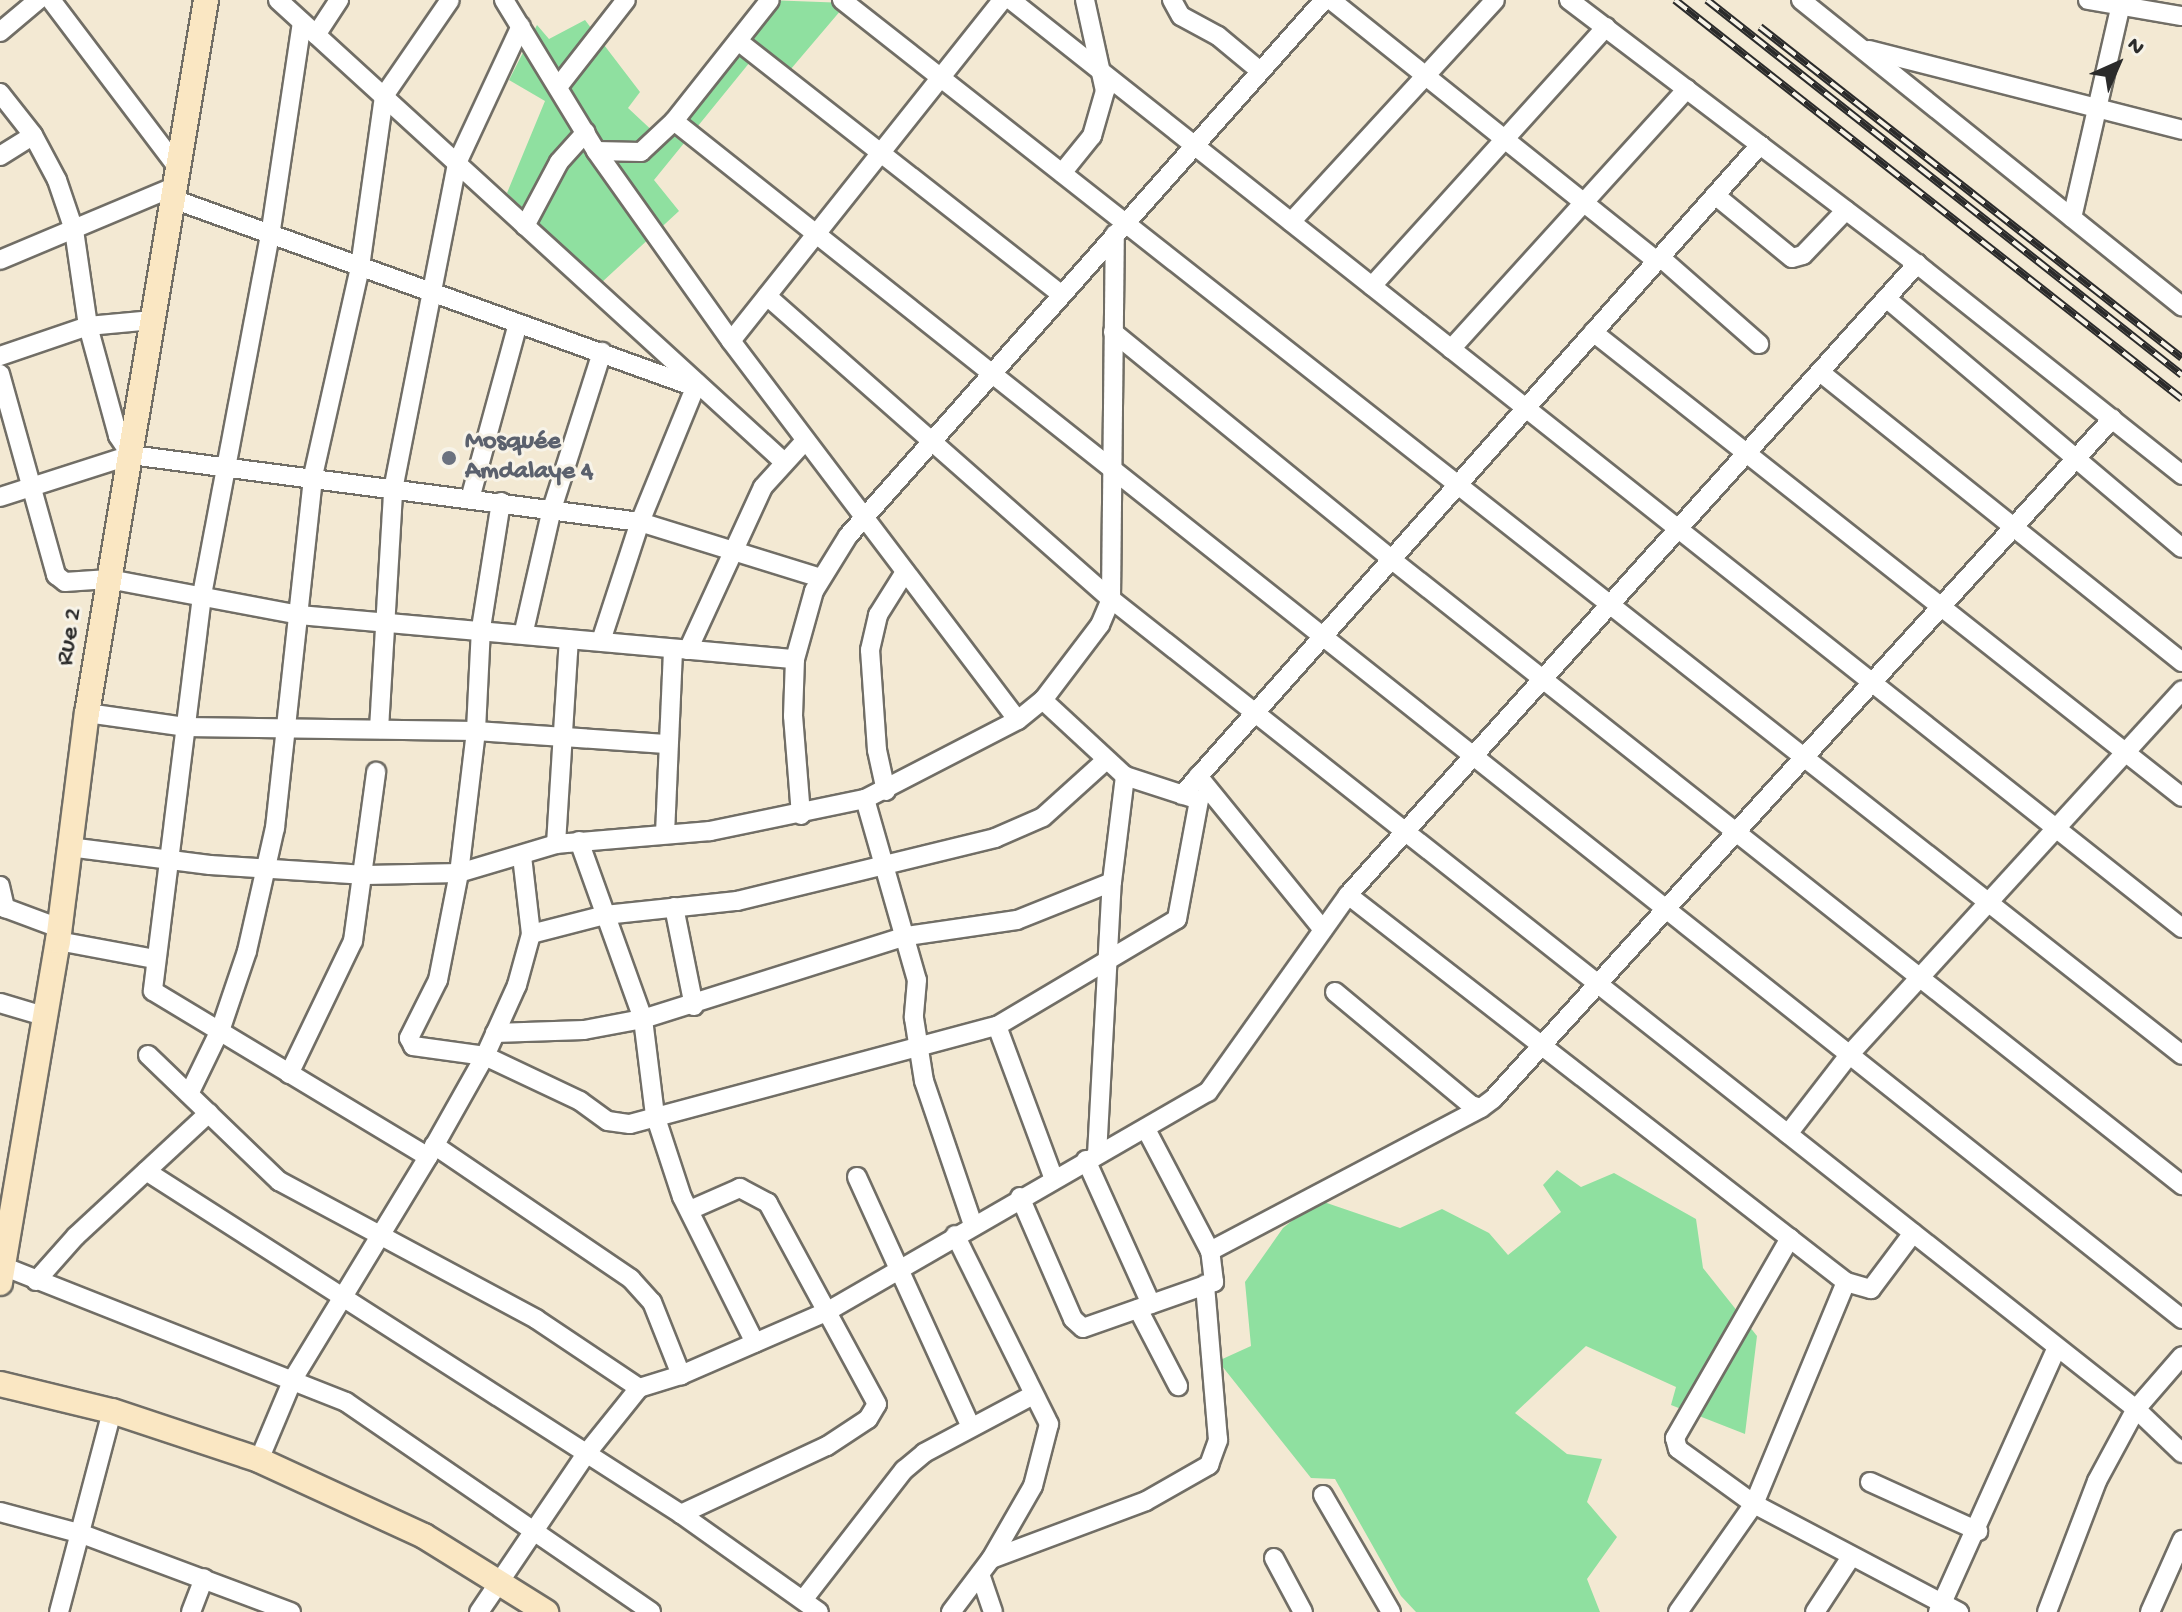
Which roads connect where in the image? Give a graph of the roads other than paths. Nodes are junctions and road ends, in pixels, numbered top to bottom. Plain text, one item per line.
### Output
1 (38, 0) edge
2 (51, 0) edge
3 (206, 0) edge
4 (278, 0) edge
5 (339, 0) edge
6 (450, 0) edge
7 (504, 0) edge
8 (626, 0) edge
9 (770, 0) edge
10 (842, 0) edge
11 (1002, 0) edge
12 (1011, 0) edge
13 (1085, 0) edge
14 (1172, 0) edge
15 (1324, 0) edge
16 (1331, 0) edge
17 (1495, 0) edge
18 (1569, 0) edge
19 (2088, 0) edge
20 (1802, 1) edge
21 (2122, 3) edge
22 (2182, 16) edge
23 (521, 26) junction
24 (1606, 27) junction
25 (309, 28) junction
26 (0, 32) edge
27 (738, 41) junction
28 (1855, 46) junction
29 (1260, 71) junction
30 (1103, 73) junction
31 (1425, 75) junction
32 (940, 77) junction
33 (558, 87) junction
34 (1687, 89) junction
35 (0, 93) edge
36 (384, 96) junction
37 (2098, 108) junction
38 (674, 121) junction
39 (2182, 130) edge
40 (586, 132) junction
41 (33, 135) junction
42 (1505, 139) junction
43 (1194, 145) junction
44 (1760, 145) junction
45 (596, 151) junction
46 (881, 153) junction
47 (0, 156) edge
48 (457, 163) junction
49 (1062, 173) junction
50 (175, 185) junction
51 (1715, 195) junction
52 (1584, 202) junction
53 (1846, 210) junction
54 (2072, 218) junction
55 (1291, 222) junction
56 (525, 226) junction
57 (1120, 228) junction
58 (74, 230) junction
59 (816, 234) junction
60 (270, 235) junction
61 (1658, 259) junction
62 (0, 260) edge
63 (1917, 264) junction
64 (360, 267) junction
65 (1372, 286) junction
66 (431, 291) junction
67 (1061, 294) junction
68 (767, 296) junction
69 (2179, 297) edge
70 (1886, 298) junction
71 (153, 320) junction
72 (518, 323) junction
73 (88, 326) junction
74 (1113, 332) junction
75 (1593, 332) junction
76 (731, 341) junction
77 (1759, 344) dead end
78 (1451, 349) junction
79 (602, 352) junction
80 (0, 356) edge
81 (1820, 372) junction
82 (991, 373) junction
83 (0, 374) edge
84 (696, 385) junction
85 (1526, 408) junction
86 (2112, 419) junction
87 (932, 439) junction
88 (804, 442) junction
89 (1747, 452) junction
90 (131, 455) junction
91 (2075, 459) junction
92 (784, 462) junction
93 (225, 467) junction
94 (1113, 470) junction
95 (2182, 475) edge
96 (313, 476) junction
97 (32, 485) junction
98 (1458, 485) junction
99 (393, 490) junction
100 (0, 497) edge
101 (470, 499) junction
102 (501, 502) junction
103 (552, 509) junction
104 (862, 518) junction
105 (640, 522) junction
106 (2013, 527) junction
107 (1678, 529) junction
108 (732, 547) junction
109 (2182, 548) edge
110 (1391, 559) junction
111 (905, 572) junction
112 (821, 578) junction
113 (109, 579) junction
114 (202, 596) junction
115 (1111, 599) junction
116 (1610, 605) junction
117 (1940, 607) junction
118 (299, 615) junction
119 (387, 623) junction
120 (481, 628) junction
121 (524, 631) junction
122 (1323, 636) junction
123 (569, 639) junction
124 (601, 641) junction
125 (681, 650) junction
126 (795, 659) junction
127 (2182, 662) edge
128 (1542, 679) junction
129 (1872, 683) junction
130 (2182, 690) edge
131 (1043, 700) junction
132 (1255, 712) junction
133 (87, 713) junction
134 (1018, 720) junction
135 (185, 727) junction
136 (379, 729) junction
137 (283, 731) junction
138 (476, 731) junction
139 (562, 737) junction
140 (666, 744) junction
141 (2125, 752) junction
142 (1473, 756) junction
143 (1804, 758) junction
144 (1106, 760) junction
145 (376, 772) dead end
146 (1125, 776) junction
147 (1198, 776) junction
148 (886, 791) junction
149 (1182, 795) junction
150 (2182, 797) edge
151 (865, 799) junction
152 (801, 815) junction
153 (2056, 828) junction
154 (1405, 831) junction
155 (1735, 832) junction
156 (665, 834) junction
157 (579, 841) junction
158 (556, 844) junction
159 (69, 847) junction
160 (522, 856) junction
161 (884, 862) junction
162 (169, 863) junction
163 (267, 869) junction
164 (459, 873) junction
165 (366, 875) junction
166 (1112, 882) junction
167 (0, 886) edge
168 (1348, 895) junction
169 (1988, 903) junction
170 (3, 907) edge
171 (674, 907) junction
172 (1665, 910) junction
173 (605, 915) junction
174 (2182, 928) edge
175 (1323, 930) junction
176 (531, 934) junction
177 (58, 935) junction
178 (907, 936) junction
179 (155, 959) junction
180 (1106, 965) junction
181 (1920, 978) junction
182 (1598, 983) junction
183 (1335, 992) dead end
184 (0, 1003) edge
185 (694, 1006) junction
186 (44, 1016) junction
187 (643, 1019) junction
188 (997, 1026) junction
189 (221, 1028) junction
190 (495, 1033) junction
191 (1542, 1045) junction
192 (916, 1047) junction
193 (148, 1055) dead end
194 (1849, 1055) junction
195 (2182, 1055) edge
196 (485, 1056) junction
197 (289, 1074) junction
198 (189, 1094) junction
199 (1481, 1108) junction
200 (209, 1113) junction
201 (655, 1115) junction
202 (1147, 1131) junction
203 (1788, 1134) junction
204 (431, 1151) junction
205 (1092, 1158) junction
206 (146, 1171) junction
207 (857, 1177) dead end
208 (1054, 1179) junction
209 (2182, 1185) edge
210 (1020, 1197) junction
211 (7, 1207) edge
212 (690, 1210) junction
213 (973, 1225) junction
214 (1913, 1233) junction
215 (955, 1235) junction
216 (379, 1236) junction
217 (1790, 1238) junction
218 (1210, 1251) junction
219 (2, 1271) edge
220 (895, 1271) junction
221 (36, 1281) junction
222 (1846, 1282) junction
223 (1205, 1285) junction
224 (339, 1298) junction
225 (1144, 1306) junction
226 (828, 1311) junction
227 (2182, 1319) edge
228 (755, 1343) junction
229 (2057, 1347) junction
230 (2182, 1356) edge
231 (681, 1375) junction
232 (293, 1379) junction
233 (0, 1384) edge
234 (1178, 1386) dead end
235 (639, 1388) junction
236 (1033, 1395) junction
237 (2136, 1409) junction
238 (112, 1411) junction
239 (971, 1427) junction
240 (2182, 1453) edge
241 (586, 1454) junction
242 (259, 1460) junction
243 (1870, 1482) dead end
244 (1323, 1495) dead end
245 (1754, 1504) junction
246 (0, 1512) edge
247 (681, 1514) junction
248 (533, 1531) junction
249 (1978, 1531) junction
250 (82, 1534) junction
251 (2182, 1540) edge
252 (1851, 1557) junction
253 (1274, 1558) dead end
254 (985, 1566) junction
255 (204, 1578) junction
256 (499, 1580) junction
257 (803, 1600) junction
258 (1947, 1609) edge
259 (59, 1612) edge
260 (191, 1612) edge
261 (291, 1612) edge
262 (479, 1612) edge
263 (546, 1612) edge
264 (651, 1612) edge
265 (819, 1612) edge
266 (951, 1612) edge
267 (993, 1612) edge
268 (1303, 1612) edge
269 (1391, 1612) edge
270 (1678, 1612) edge
271 (1815, 1612) edge
272 (2047, 1612) edge
273 (2150, 1612) edge

1 - 26 street
2 - 50 street
3 - 50 street, Rue 2
4 - 25 street
5 - 25 street
6 - 36 street
7 - 23 street
8 - 33 street
9 - 27 street
10 - 32 street
11 - 32 street
12 - 30 street
13 - 30 street
14 - 29 street
15 - 29 street
16 - 31 street
17 - 31 street
18 - 24 street
19 - 21 street
20 - 28 street
21 - 22 street
21 - 37 street
23 - 33 street
23 - 48 street
24 - 34 street
24 - 42 street
25 - 36 street
25 - 60 street
27 - 38 street
27 - 46 street
28 - 37 street
28 - 54 street
29 - 43 street
30 - 43 street
30 - 49 street
31 - 42 street
31 - 55 street
32 - 46 street
32 - 49 street
33 - 40 street
34 - 44 street
34 - 52 street
35 - 41 street
36 - 48 street
36 - 64 street
37 - 39 street
37 - 54 street
38 - 45 street
38 - 59 street
40 - 45 street
40 - 56 street
41 - 47 street
41 - 58 street
42 - 52 street
42 - 65 street
43 - 55 street
43 - 57 street
44 - 51 street
44 - 53 street
45 - 76 street
46 - 59 street
46 - 67 street
48 - 56 street
48 - 66 street
49 - 57 street
50 - 58 street
50 - 60 street
50 - 71 street, Rue 2
51 - 53 street
51 - 61 street
52 - 61 street
52 - 78 street
53 - 63 street
54 - 69 street
55 - 65 street
56 - 84 street
57 - 67 street
57 - 74 street
57 - 98 street
58 - 62 street
58 - 73 street
59 - 68 street
59 - 82 street
60 - 64 street
60 - 93 street
61 - 75 street
61 - 77 street
63 - 70 street
63 - 86 street
64 - 66 street
64 - 96 street
65 - 78 street
66 - 72 street
66 - 99 street
67 - 82 street
68 - 76 street
68 - 87 street
70 - 81 street
70 - 91 street
71 - 73 street
71 - 90 street, Rue 2
72 - 79 street
72 - 101 street
73 - 80 street
73 - 90 street
74 - 94 street
74 - 110 street
75 - 85 street
75 - 89 street
76 - 88 street
78 - 85 street
79 - 84 street
79 - 103 street
81 - 89 street
81 - 106 street
82 - 87 street
82 - 94 street
83 - 97 street
84 - 92 street
84 - 105 street
85 - 98 street
85 - 107 street
86 - 91 street
86 - 95 street
87 - 104 street
87 - 115 street
88 - 92 street
88 - 104 street
89 - 107 street
89 - 117 street
90 - 93 street
90 - 97 street
90 - 113 street, Rue 2
91 - 106 street
91 - 109 street
92 - 108 street
93 - 96 street
93 - 114 street
94 - 115 street
94 - 122 street
96 - 99 street
96 - 118 street
97 - 100 street
97 - 113 street
98 - 110 street
98 - 116 street
99 - 101 street
99 - 119 street
101 - 102 street
102 - 103 street
102 - 120 street
103 - 105 street
103 - 121 street
104 - 111 street
104 - 112 street
105 - 108 street
105 - 124 street
106 - 117 street
106 - 127 street
107 - 116 street
107 - 129 street
108 - 112 street
108 - 125 street
110 - 122 street
110 - 128 street
111 - 134 street
111 - 148 street
112 - 126 street
113 - 114 street
113 - 133 street, Rue 2
114 - 118 street
114 - 135 street
115 - 131 street
115 - 132 street
116 - 128 street
116 - 143 street
117 - 129 street
117 - 141 street
118 - 119 street
118 - 137 street
119 - 120 street
119 - 136 street
120 - 121 street
120 - 138 street
121 - 123 street
122 - 132 street
122 - 142 street
123 - 124 street
123 - 139 street
124 - 125 street
125 - 126 street
125 - 140 street
126 - 152 street
128 - 142 street
128 - 155 street
129 - 143 street
129 - 153 street
130 - 141 street
131 - 134 street
131 - 144 street
132 - 147 street
132 - 154 street
133 - 135 street
133 - 159 street, Rue 2
134 - 148 street
135 - 137 street
135 - 162 street
136 - 137 street
136 - 138 street
137 - 163 street
138 - 139 street
138 - 164 street
139 - 140 street
139 - 158 street
140 - 156 street
141 - 150 street
141 - 153 street
142 - 154 street
142 - 172 street
143 - 155 street
143 - 169 street
144 - 146 street
144 - 161 street
145 - 165 street
146 - 149 street
146 - 166 street
147 - 149 street
147 - 175 street
148 - 151 street
149 - 180 street
151 - 152 street
151 - 161 street
152 - 156 street
153 - 169 street
153 - 174 street
154 - 168 street
154 - 182 street
155 - 172 street
155 - 181 street
156 - 157 street
157 - 158 street
157 - 173 street
158 - 160 street
159 - 162 street
159 - 177 street, Rue 2
160 - 164 street
160 - 176 street
161 - 171 street
161 - 178 street
162 - 163 street
162 - 179 street
163 - 165 street
163 - 189 street
164 - 165 street
164 - 196 street
165 - 197 street
166 - 178 street
166 - 180 street
167 - 170 street
168 - 175 street
168 - 191 street
169 - 181 street
169 - 195 street
170 - 177 street
171 - 173 street
171 - 185 street
172 - 182 street
172 - 194 street
173 - 176 street
173 - 187 street
175 - 202 street
176 - 190 street
177 - 179 street
177 - 186 street, Rue 2
178 - 185 street
178 - 192 street
179 - 189 street
180 - 188 street
180 - 205 street
181 - 194 street
181 - 209 street
182 - 191 street
182 - 203 street
183 - 199 street
184 - 186 street
185 - 187 street
186 - 211 street, Rue 2
187 - 190 street
187 - 201 street
188 - 192 street
188 - 208 street
189 - 197 street
189 - 198 street
190 - 196 street
191 - 199 street
191 - 217 street
192 - 201 street
192 - 213 street
193 - 198 street
194 - 203 street
194 - 227 street
196 - 201 street
196 - 204 street
197 - 204 street
198 - 200 street
199 - 218 street
200 - 206 street
200 - 216 street
201 - 212 street
202 - 205 street
202 - 218 street
203 - 214 street
204 - 216 street
204 - 231 street
205 - 208 street
205 - 225 street
206 - 221 street
206 - 224 street
207 - 220 street
208 - 210 street
210 - 213 street
210 - 225 street
211 - 219 street, Rue 2
212 - 226 street
212 - 228 street
213 - 215 street
214 - 222 street
214 - 229 street
215 - 220 street
215 - 236 street
216 - 224 street
216 - 235 street
217 - 222 street
217 - 245 street
218 - 223 street
219 - 221 street
220 - 226 street
220 - 239 street
221 - 232 street
222 - 245 street
223 - 225 street
223 - 254 street
224 - 232 street
224 - 241 street
225 - 234 street
226 - 228 street
226 - 247 street
228 - 231 street
229 - 237 street
229 - 249 street
230 - 237 street
231 - 235 street
232 - 242 street
232 - 248 street
233 - 238 street
235 - 241 street
236 - 239 street
236 - 254 street
237 - 240 street
237 - 272 street
238 - 242 street
238 - 250 street
239 - 257 street
241 - 247 street
241 - 248 street
242 - 256 street
243 - 249 street
244 - 269 street
245 - 252 street
245 - 270 street
246 - 250 street
247 - 257 street
248 - 256 street
248 - 264 street
249 - 258 street
250 - 255 street
250 - 259 street
251 - 273 street
252 - 258 street
252 - 271 street
253 - 268 street
254 - 266 street
254 - 267 street
255 - 260 street
255 - 261 street
256 - 262 street
256 - 263 street
257 - 265 street

